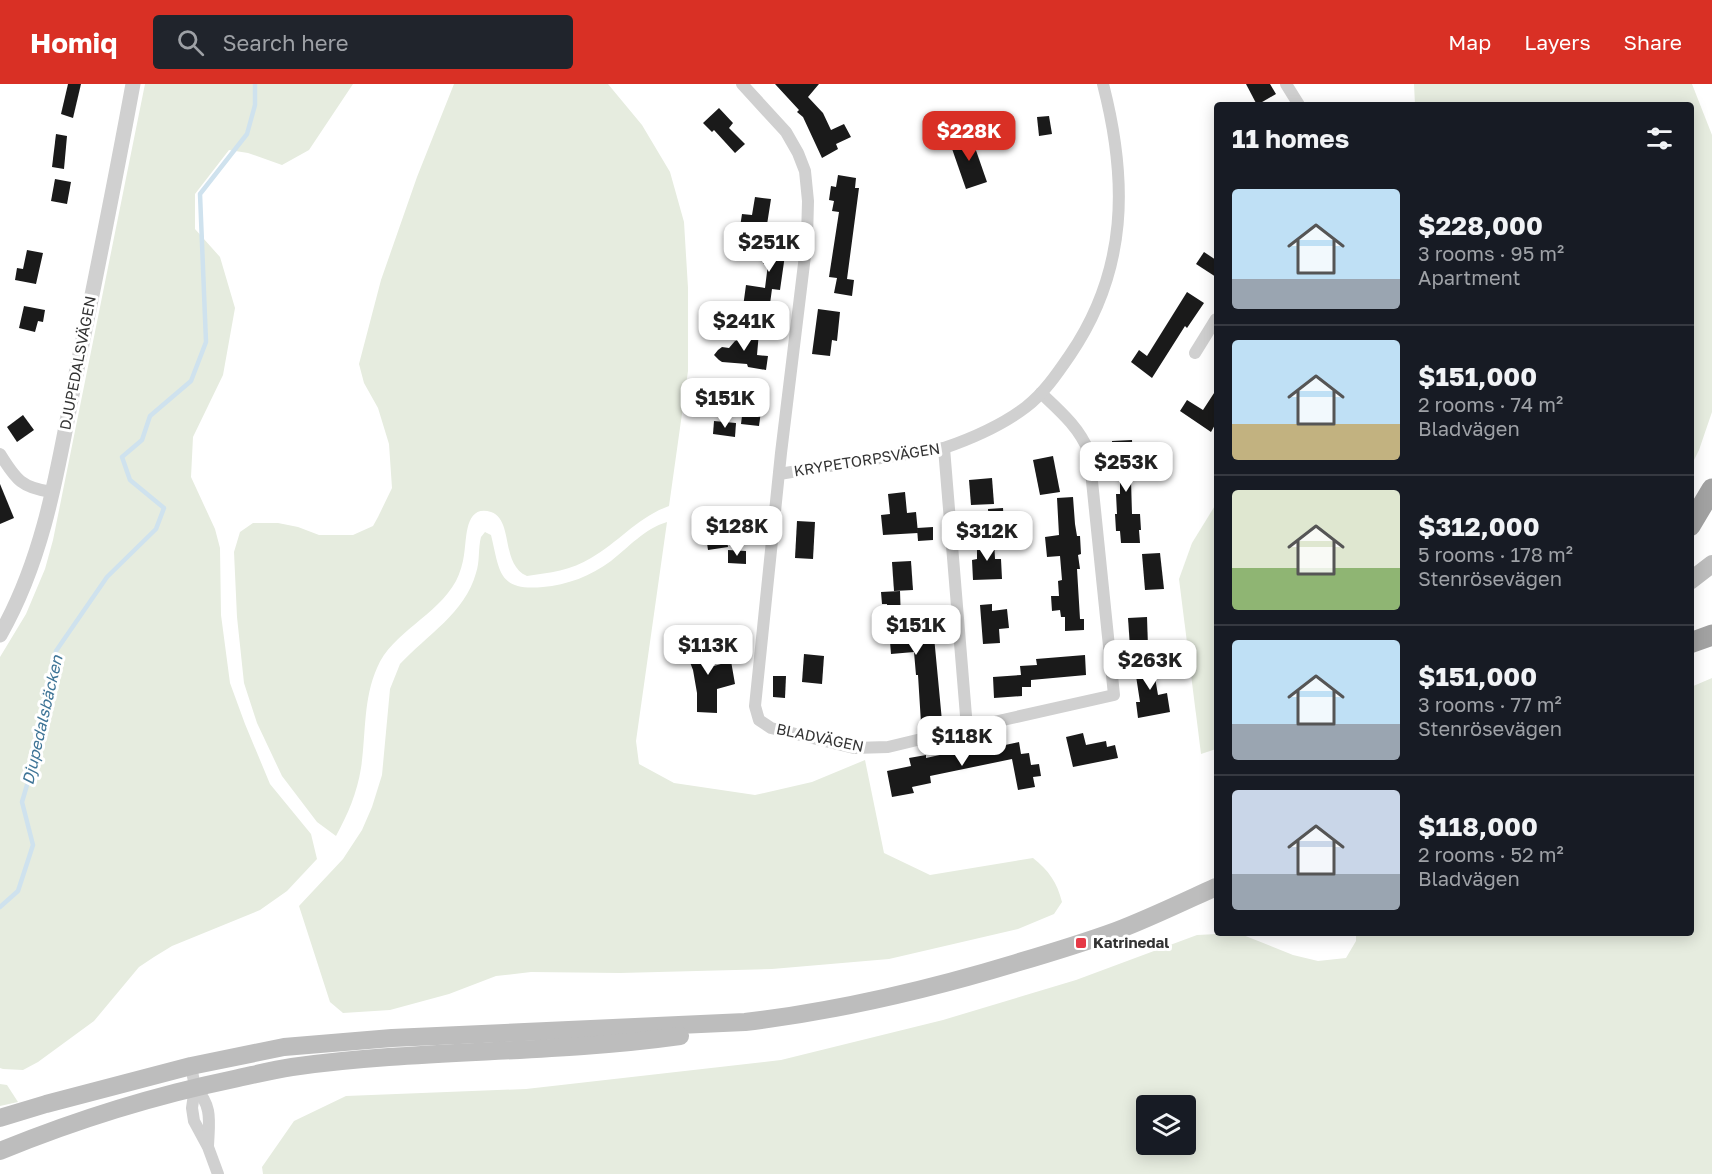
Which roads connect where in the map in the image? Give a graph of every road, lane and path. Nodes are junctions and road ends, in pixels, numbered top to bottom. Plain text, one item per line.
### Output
1 (133, 84) edge
2 (742, 84) edge
3 (1103, 84) edge
4 (1286, 84) edge
5 (1297, 102) edge
6 (1214, 322) edge
7 (1195, 353) dead end
8 (1041, 393) junction
9 (944, 448) junction
10 (0, 454) edge
11 (780, 474) junction
12 (1712, 489) edge
13 (52, 492) junction
14 (1694, 519) edge
15 (1712, 564) edge
16 (1694, 578) edge
17 (0, 635) edge
18 (1712, 635) edge
19 (1694, 642) edge
20 (967, 728) junction
21 (1214, 887) edge
22 (745, 1022) junction
23 (191, 1066) junction
24 (195, 1087) junction
25 (0, 1118) edge
26 (0, 1151) edge
27 (218, 1174) edge

1 - 13 street, DJUPEDALSVÄGEN
2 - 11 street, BLADVÄGEN
3 - 8 street, KRYPETORPSVÄGEN
4 - 5 street
6 - 7 street
8 - 9 street, KRYPETORPSVÄGEN
8 - 20 street, BLADVÄGEN
9 - 11 street, KRYPETORPSVÄGEN
9 - 20 street
10 - 13 street
11 - 20 street, BLADVÄGEN
12 - 14 highway
13 - 17 street, DJUPEDALSVÄGEN
15 - 16 main road
18 - 19 highway
21 - 22 main road
22 - 23 main road
22 - 24 main road
23 - 24 street
23 - 25 main road
24 - 26 main road
24 - 27 street

